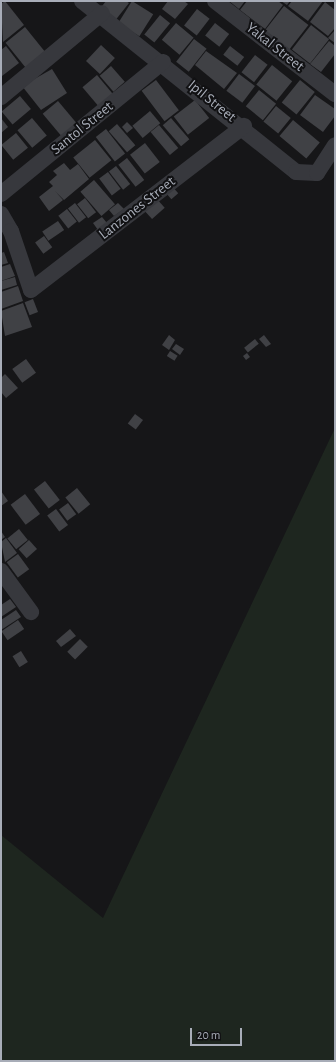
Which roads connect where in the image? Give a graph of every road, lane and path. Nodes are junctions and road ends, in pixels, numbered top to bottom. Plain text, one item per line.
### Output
1 (82, 1) edge
2 (215, 1) edge
3 (102, 13) junction
4 (163, 62) junction
5 (335, 94) edge
6 (1, 97) edge
7 (244, 126) junction
8 (335, 145) edge
9 (1, 194) edge
10 (1, 214) edge
11 (1, 571) edge
12 (31, 612) dead end

1 - 3 street, Ipil Street
2 - 5 street, Yakal Street
3 - 4 street, Ipil Street
3 - 6 street
4 - 7 street, Ipil Street
4 - 9 street, Santol Street
7 - 8 street, Ipil Street
7 - 10 street, Lanzones Street
11 - 12 street

